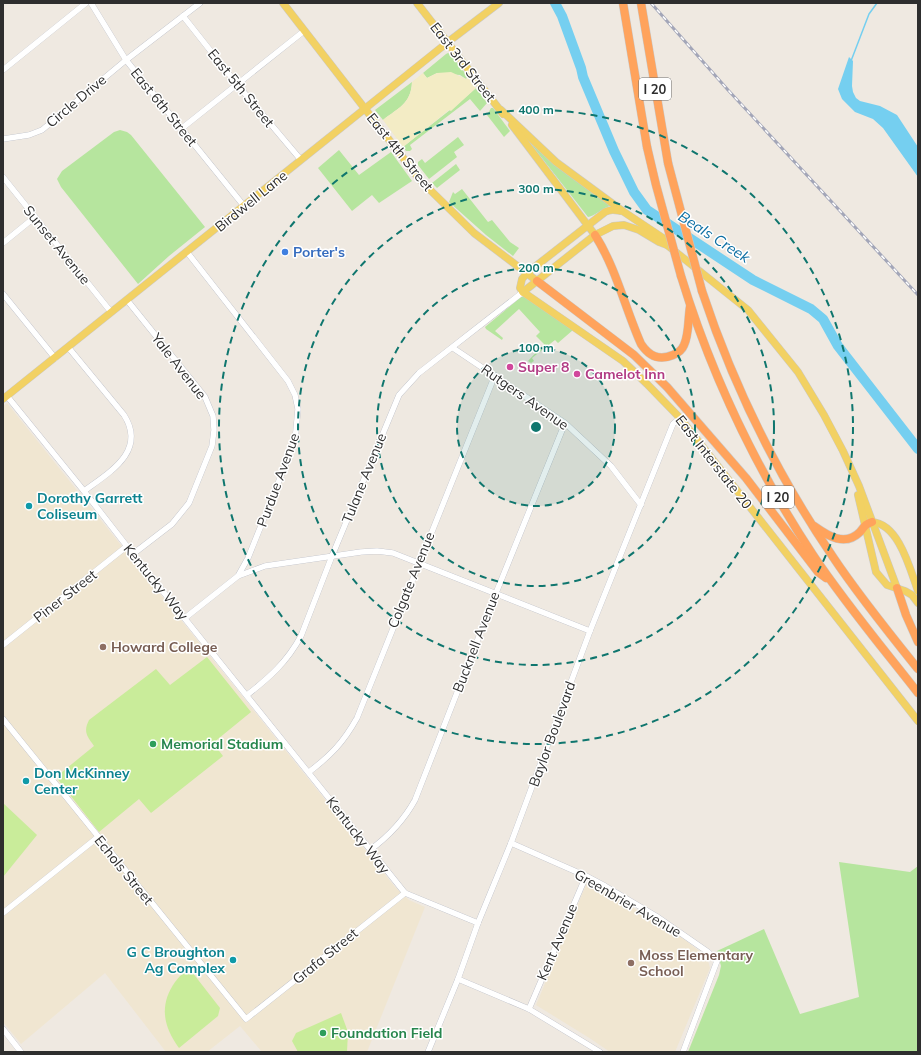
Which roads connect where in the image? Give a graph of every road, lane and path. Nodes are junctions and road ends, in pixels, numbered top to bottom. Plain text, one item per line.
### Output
1 (86, 3) edge
2 (91, 3) edge
3 (200, 3) edge
4 (283, 3) edge
5 (417, 3) edge
6 (499, 3) edge
7 (623, 3) edge
8 (641, 3) edge
9 (182, 16) junction
10 (304, 31) junction
11 (448, 42) junction
12 (126, 60) junction
13 (3, 70) edge
14 (236, 83) junction
15 (365, 109) junction
16 (500, 110) junction
17 (181, 129) junction
18 (3, 139) edge
19 (301, 160) junction
20 (3, 177) edge
21 (244, 206) junction
22 (624, 212) junction
23 (35, 217) junction
24 (588, 225) junction
25 (595, 235) junction
26 (3, 243) edge
27 (667, 245) junction
28 (187, 252) junction
29 (527, 273) junction
30 (537, 281) junction
31 (523, 292) junction
32 (3, 294) edge
33 (127, 300) junction
34 (690, 306) junction
35 (112, 312) junction
36 (68, 347) junction
37 (453, 348) junction
38 (55, 358) junction
39 (495, 375) junction
40 (5, 398) edge
41 (680, 418) junction
42 (566, 423) junction
43 (84, 491) junction
44 (641, 505) junction
45 (868, 523) junction
46 (812, 524) junction
47 (127, 546) junction
48 (133, 554) junction
49 (332, 556) junction
50 (419, 562) junction
51 (238, 576) junction
52 (834, 584) junction
53 (897, 588) junction
54 (918, 591) edge
55 (496, 593) junction
56 (918, 604) edge
57 (185, 618) junction
58 (590, 631) junction
59 (918, 642) edge
60 (3, 645) edge
61 (918, 669) edge
62 (918, 693) edge
63 (247, 695) junction
64 (3, 719) edge
65 (918, 722) edge
66 (309, 772) junction
67 (98, 837) junction
68 (511, 843) junction
69 (370, 850) junction
70 (586, 876) junction
71 (405, 893) junction
72 (3, 913) edge
73 (478, 923) junction
74 (458, 979) junction
75 (529, 1009) junction
76 (246, 1019) joint
77 (3, 1029) edge
78 (21, 1052) edge
79 (428, 1052) edge
80 (600, 1052) edge
81 (683, 1052) edge

1 - 13 street
2 - 12 street, East 6th Street
3 - 9 street, Circle Drive
4 - 10 main road, East 4th Street
5 - 11 main road, East 3rd Street
6 - 11 main road, Birdwell Lane
7 - 34 highway, I 20, bridge
8 - 46 highway, I 20, bridge
9 - 12 street, Circle Drive
9 - 14 street, East 5th Street
10 - 14 street
10 - 15 main road, East 4th Street
11 - 15 main road, Birdwell Lane
11 - 16 main road, East 3rd Street
12 - 17 street, East 6th Street
12 - 18 street, Circle Drive
14 - 17 street
14 - 19 street, East 5th Street
15 - 19 main road, Birdwell Lane
15 - 29 main road, East 4th Street
16 - 22 main road
16 - 24 main road, East 3rd Street
17 - 21 street, East 6th Street
19 - 21 main road, Birdwell Lane
20 - 23 street, Sunset Avenue
21 - 28 main road, Birdwell Lane
22 - 24 main road
22 - 27 main road
23 - 26 street
23 - 35 street, Sunset Avenue
24 - 25 main road, East 3rd Street
24 - 29 main road
25 - 27 main road, Tulane Avenue
25 - 30 main road, Tulane Avenue
25 - 34 highway
27 - 45 main road
28 - 33 main road, Birdwell Lane
28 - 51 street, Purdue Avenue
29 - 30 main road, East 4th Street
29 - 31 main road
30 - 31 main road, Tulane Avenue
30 - 52 highway
31 - 37 street, Tulane Avenue
31 - 41 main road, East Interstate 20
32 - 38 street
33 - 35 main road, Birdwell Lane
33 - 48 street, Yale Avenue
34 - 52 highway, I 20
35 - 36 main road, Birdwell Lane
36 - 38 main road, Birdwell Lane
36 - 43 street
37 - 39 street, Rutgers Avenue
37 - 49 street, Tulane Avenue
38 - 40 main road, Birdwell Lane
39 - 42 street, Rutgers Avenue
39 - 50 street, Colgate Avenue
40 - 43 street, Kentucky Way
41 - 44 street, Baylor Boulevard
41 - 65 main road, East Interstate 20
42 - 44 street, Rutgers Avenue
42 - 55 street, Bucknell Avenue
43 - 47 street, Kentucky Way
44 - 58 street, Baylor Boulevard
45 - 46 highway
45 - 53 main road
45 - 53 main road
45 - 54 main road
46 - 61 highway, I 20
47 - 48 street, Kentucky Way
47 - 60 street, Piner Street
48 - 57 street, Kentucky Way
49 - 50 street
49 - 51 street
49 - 63 street, Tulane Avenue
50 - 55 street
50 - 66 street, Colgate Avenue
51 - 57 street, Purdue Avenue
52 - 62 highway, I 20
53 - 56 main road
53 - 59 highway
55 - 58 street
55 - 69 street, Bucknell Avenue
57 - 63 street, Kentucky Way
58 - 68 street, Baylor Boulevard
63 - 66 street, Kentucky Way
64 - 67 street, Echols Street
66 - 69 street, Kentucky Way
67 - 72 street
67 - 76 street, Echols Street
68 - 70 street, Greenbrier Avenue
68 - 73 street, Baylor Boulevard
69 - 71 street, Kentucky Way
70 - 75 street, Kent Avenue
70 - 81 street, Greenbrier Avenue
71 - 73 street, Kentucky Way
71 - 76 street, Grafa Street
73 - 74 street, Baylor Boulevard
74 - 75 street
74 - 79 street, Baylor Boulevard
75 - 80 street
77 - 78 street

